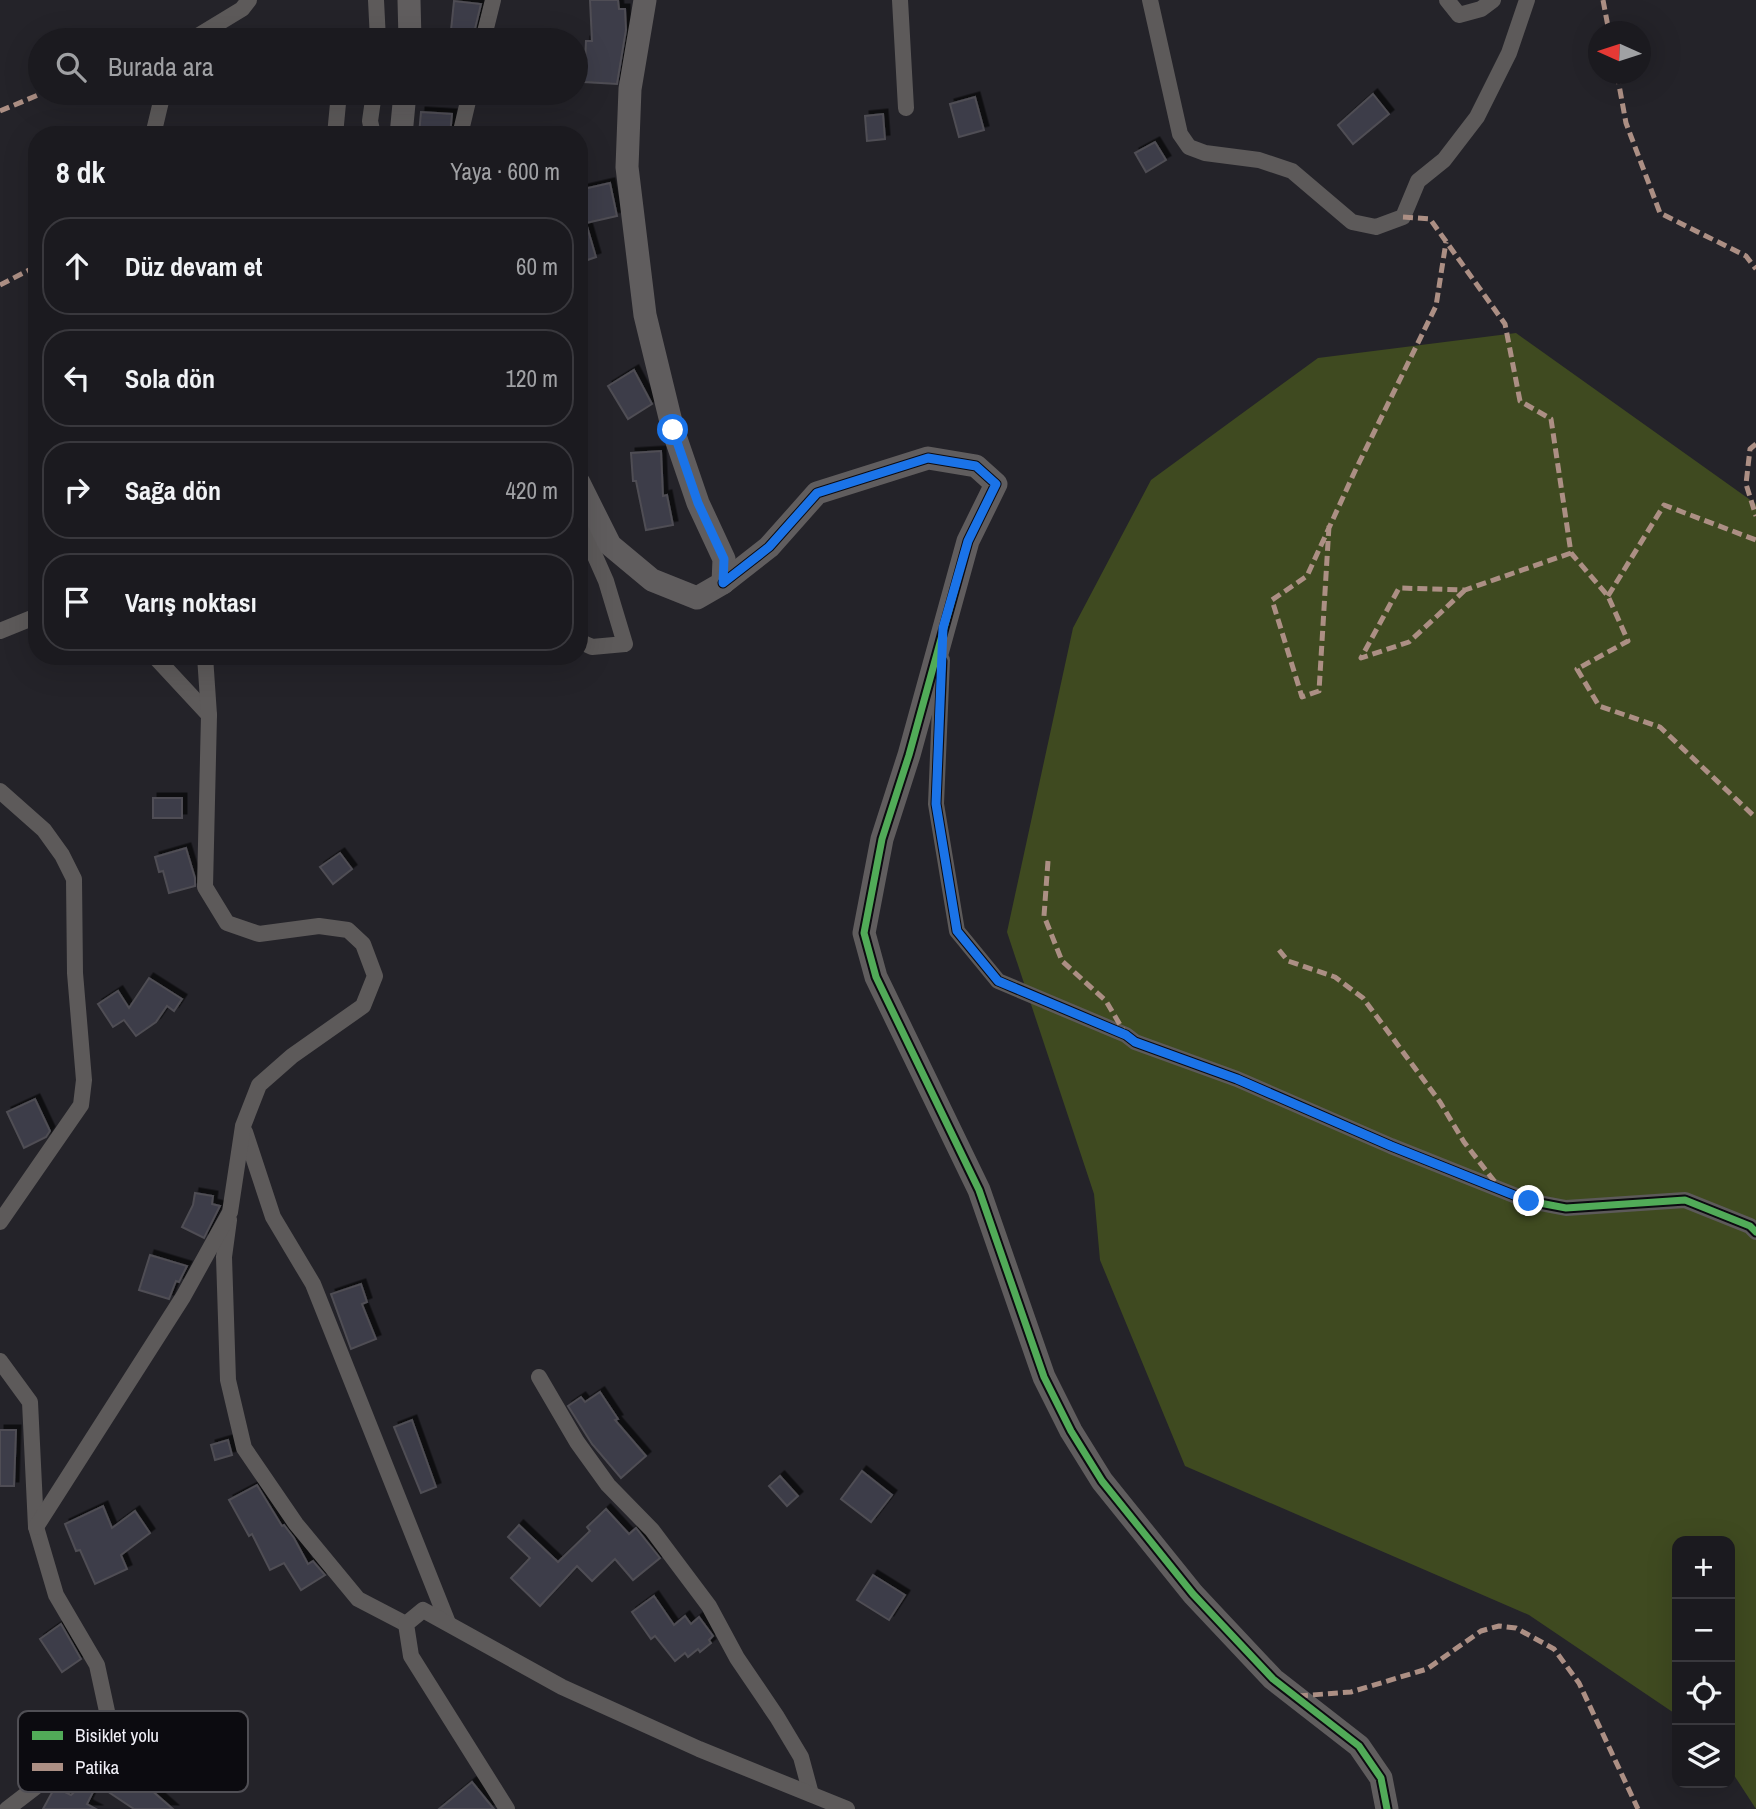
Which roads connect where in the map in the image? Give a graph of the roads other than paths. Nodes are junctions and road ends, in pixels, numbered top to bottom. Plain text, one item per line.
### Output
1 (249, 0) edge
2 (376, 0) edge
3 (410, 0) edge
4 (493, 0) edge
5 (645, 0) edge
6 (900, 0) edge
7 (1150, 0) edge
8 (1447, 0) edge
9 (1493, 0) edge
10 (1527, 0) edge
11 (211, 28) edge
12 (377, 28) edge
13 (410, 28) edge
14 (486, 28) edge
15 (160, 105) edge
16 (339, 105) edge
17 (372, 105) edge
18 (404, 105) edge
19 (467, 105) edge
20 (906, 108) dead end
21 (155, 126) edge
22 (336, 126) edge
23 (371, 126) edge
24 (402, 126) edge
25 (462, 126) edge
26 (588, 501) edge
27 (588, 540) edge
28 (723, 583) junction
29 (28, 620) edge
30 (943, 628) junction
31 (0, 631) edge
32 (588, 645) edge
33 (163, 665) edge
34 (206, 665) edge
35 (209, 715) junction
36 (0, 791) edge
37 (243, 1126) junction
38 (230, 1212) junction
39 (0, 1222) edge
40 (1756, 1232) edge
41 (2, 1364) edge
42 (539, 1377) dead end
43 (36, 1527) junction
44 (447, 1623) junction
45 (405, 1624) junction
46 (107, 1711) edge
47 (29, 1792) edge
48 (811, 1794) junction
49 (7, 1809) edge
50 (507, 1809) edge
51 (847, 1809) edge
52 (1387, 1809) edge

1 - 11 street
2 - 12 street
3 - 13 street
4 - 14 street
5 - 28 street
6 - 20 street
7 - 10 street
8 - 9 street
15 - 21 street
16 - 22 street
17 - 23 street
18 - 24 street
19 - 25 street
26 - 28 street
27 - 32 street
28 - 30 street
29 - 31 street
30 - 40 street
30 - 52 street
33 - 35 street
34 - 35 street
35 - 37 street
36 - 39 street
37 - 38 street
37 - 44 street
38 - 43 street
38 - 45 street
41 - 43 street
42 - 48 street
43 - 46 street
44 - 45 street
44 - 48 street
45 - 50 street
47 - 49 street
48 - 51 street

